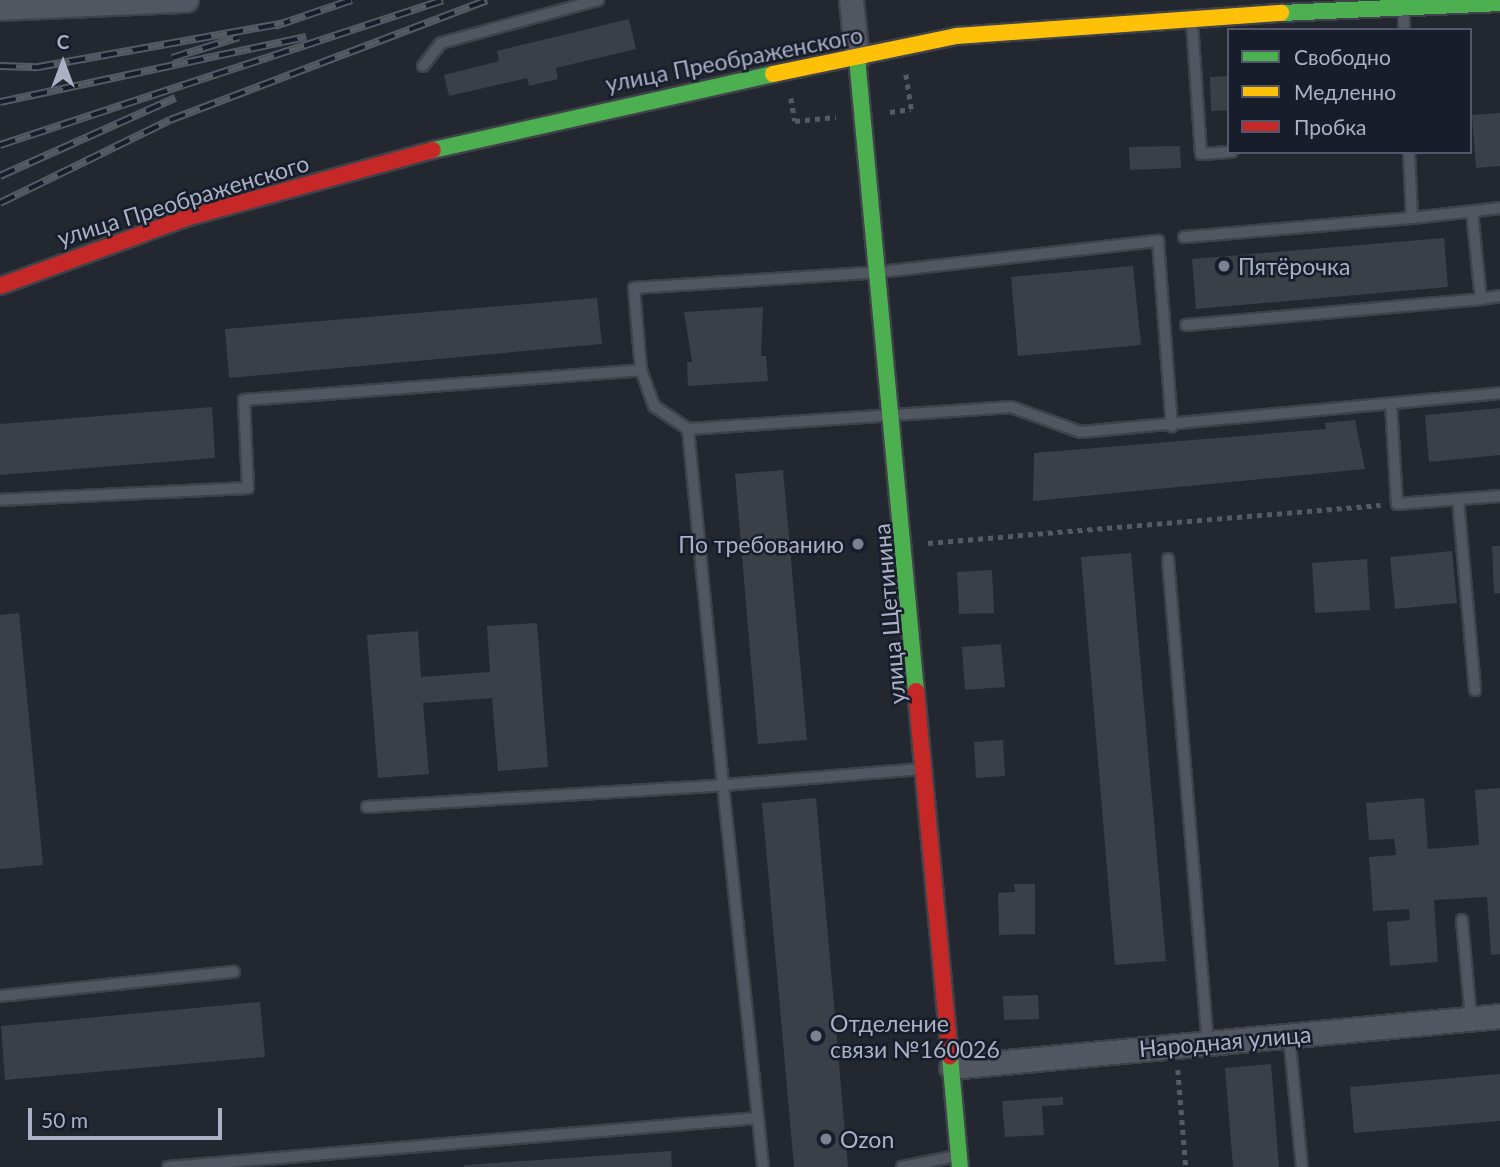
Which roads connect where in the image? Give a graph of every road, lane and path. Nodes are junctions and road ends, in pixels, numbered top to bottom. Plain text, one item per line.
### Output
1 (186, 0) edge
2 (598, 0) edge
3 (851, 0) edge
4 (1371, 3) edge
5 (1500, 3) edge
6 (1404, 5) junction
7 (0, 8) edge
8 (1192, 19) junction
9 (1404, 28) edge
10 (858, 58) junction
11 (423, 66) dead end
12 (1227, 152) edge
13 (1409, 154) edge
14 (1500, 208) edge
15 (1472, 211) junction
16 (1412, 218) junction
17 (1184, 237) dead end
18 (880, 272) junction
19 (0, 286) edge
20 (1500, 296) edge
21 (1481, 299) junction
22 (1186, 325) dead end
23 (641, 370) junction
24 (1500, 394) edge
25 (1391, 404) junction
26 (893, 414) junction
27 (1172, 426) junction
28 (688, 429) junction
29 (1500, 496) edge
30 (1458, 499) junction
31 (0, 500) edge
32 (1397, 504) junction
33 (907, 545) junction
34 (1168, 559) dead end
35 (1475, 690) dead end
36 (925, 769) junction
37 (723, 785) junction
38 (367, 807) dead end
39 (1462, 920) dead end
40 (234, 972) dead end
41 (0, 996) edge
42 (1500, 1016) edge
43 (1471, 1019) junction
44 (1289, 1035) junction
45 (1208, 1042) junction
46 (1175, 1045) junction
47 (951, 1067) junction
48 (758, 1118) junction
49 (324, 1154) junction
50 (959, 1162) edge
51 (168, 1167) edge
52 (326, 1167) edge
53 (764, 1167) edge
54 (902, 1167) edge
55 (1185, 1167) edge
56 (1302, 1167) edge

1 - 7 street
2 - 11 lane
3 - 10 street
4 - 6 street, улица Преображенского
4 - 8 street, улица Преображенского
5 - 6 street, улица Преображенского
6 - 9 lane
8 - 10 street, улица Преображенского
8 - 12 lane
10 - 18 street, улица Щетинина
10 - 19 street, улица Преображенского
13 - 16 lane
14 - 15 lane
15 - 16 lane
15 - 21 lane
16 - 17 lane
18 - 23 lane
18 - 26 street, улица Щетинина
18 - 27 lane
20 - 21 lane
21 - 22 lane
23 - 28 lane
23 - 31 lane
24 - 25 lane
25 - 27 lane
25 - 32 lane
26 - 27 lane
26 - 28 lane
26 - 33 street, улица Щетинина
28 - 37 lane
29 - 30 lane
30 - 32 lane
30 - 35 lane
32 - 33 path
33 - 36 street, улица Щетинина
34 - 45 lane
36 - 37 lane
36 - 47 street, улица Щетинина
37 - 38 lane
37 - 48 lane
39 - 43 lane
40 - 41 lane
42 - 43 street, Народная улица
43 - 44 street, Народная улица
44 - 45 street, Народная улица
44 - 56 lane
45 - 46 street, Народная улица
46 - 47 street, Народная улица
46 - 55 path
47 - 50 street, улица Щетинина
48 - 49 lane
48 - 53 lane
49 - 51 lane
49 - 52 lane
50 - 54 lane

